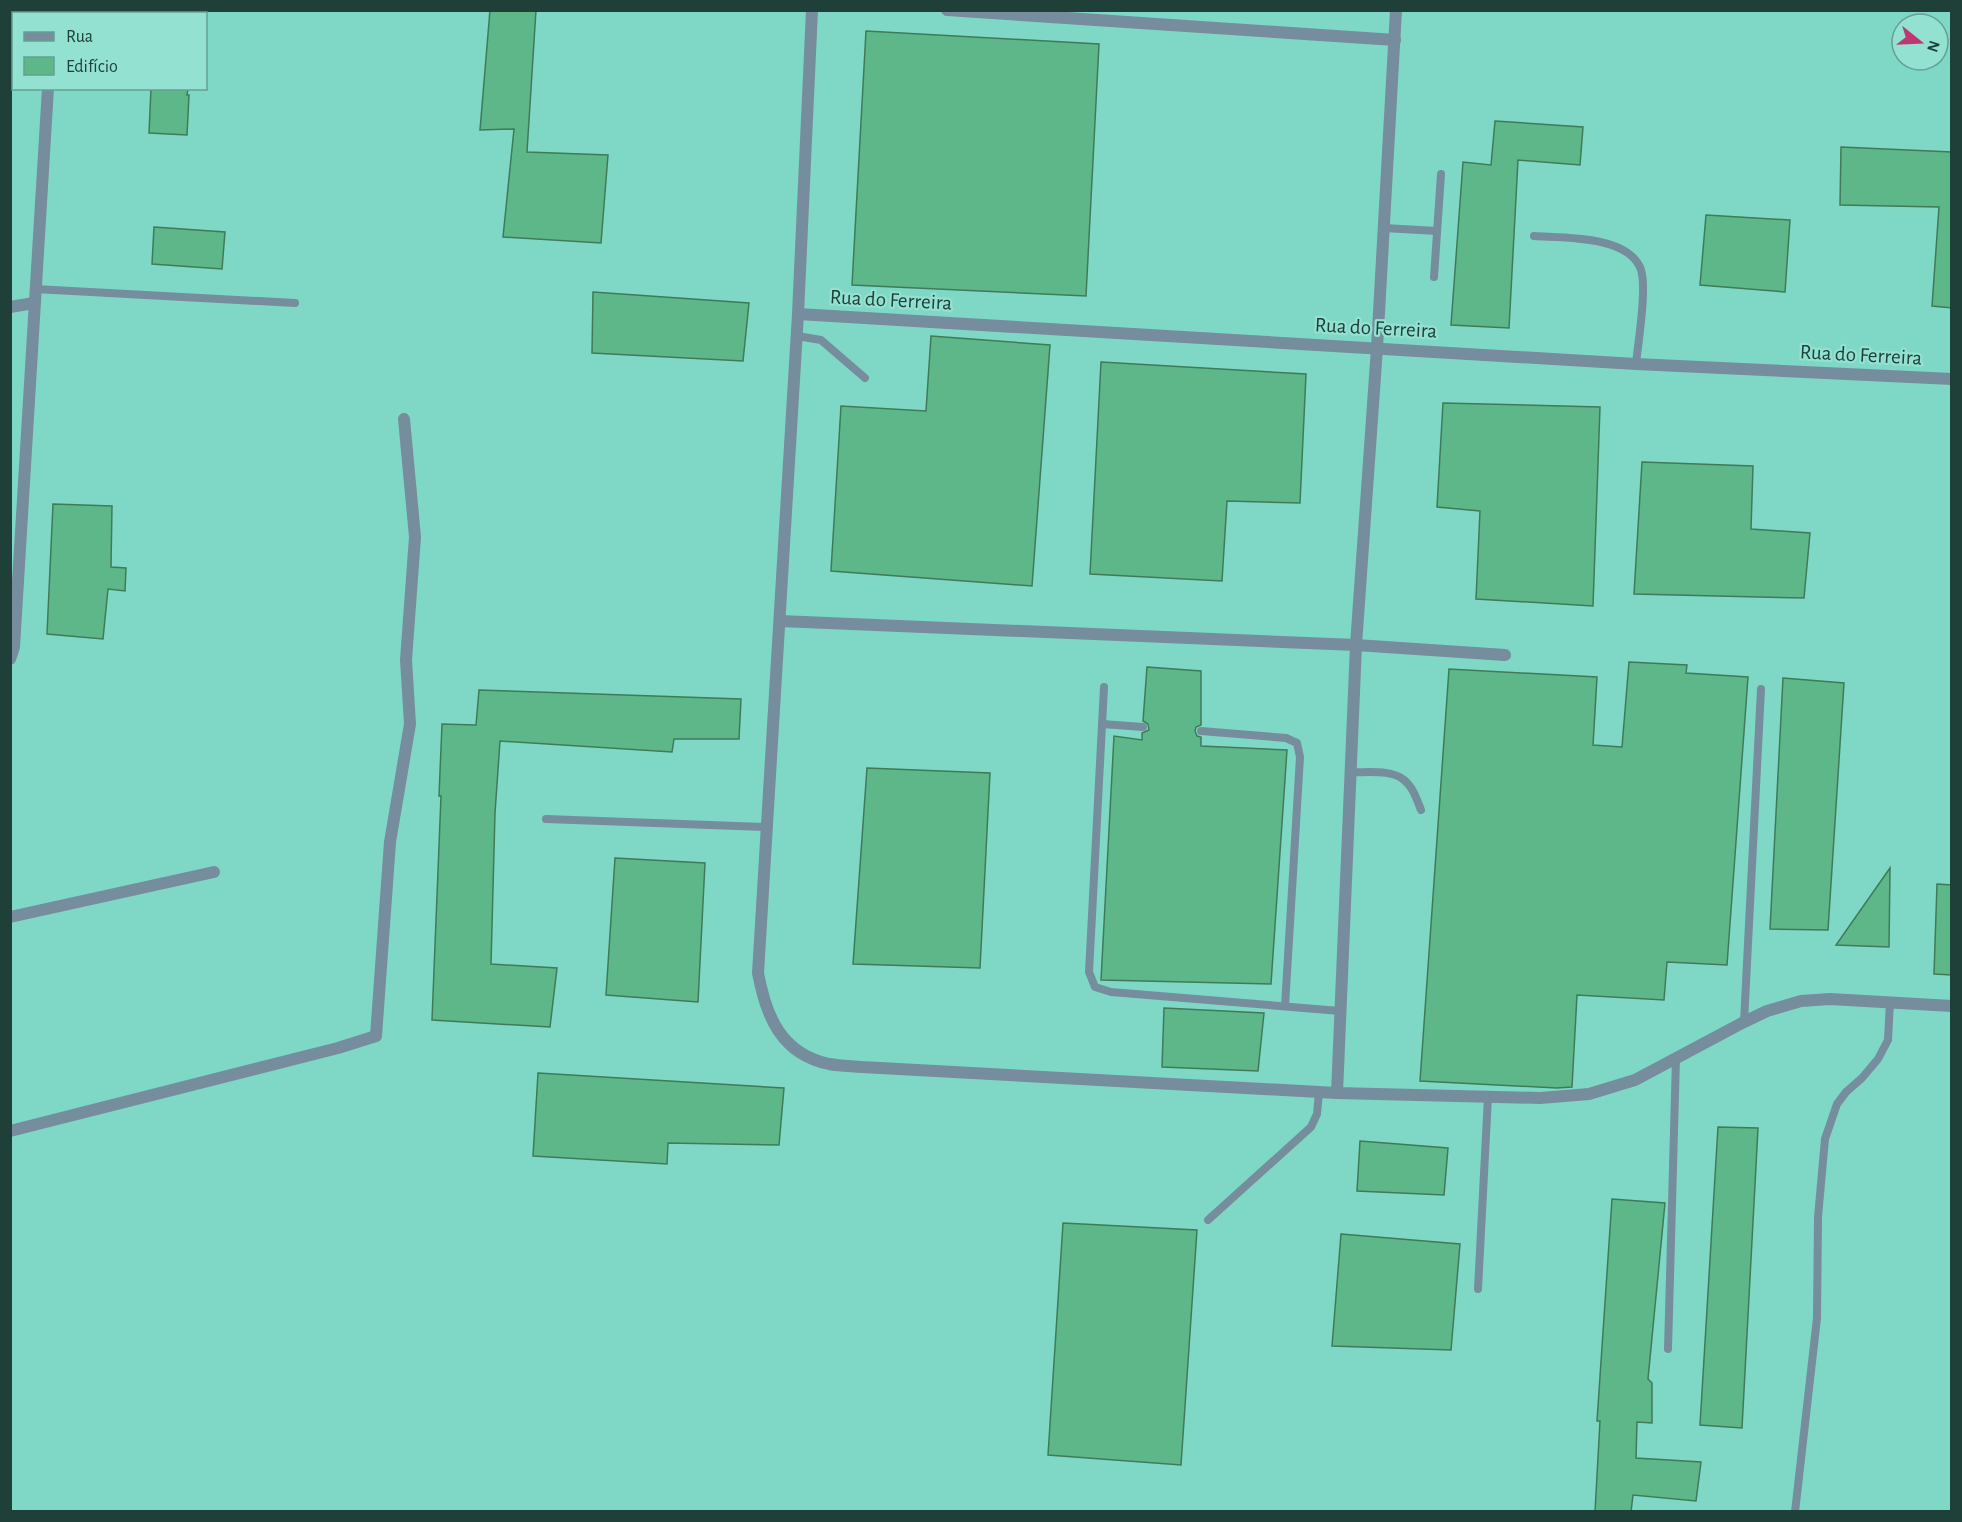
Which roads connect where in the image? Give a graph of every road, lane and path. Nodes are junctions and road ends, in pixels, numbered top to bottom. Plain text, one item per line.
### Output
1 (812, 10) edge
2 (947, 10) edge
3 (1396, 10) edge
4 (1395, 40) junction
5 (48, 90) edge
6 (1441, 174) dead end
7 (1384, 228) junction
8 (1437, 231) junction
9 (1534, 236) dead end
10 (1434, 277) dead end
11 (35, 289) junction
12 (34, 303) junction
13 (295, 303) dead end
14 (10, 307) edge
15 (798, 314) junction
16 (797, 336) junction
17 (1377, 348) junction
18 (1636, 364) junction
19 (865, 378) dead end
20 (1952, 379) edge
21 (404, 419) dead end
22 (780, 621) junction
23 (1356, 645) junction
24 (1505, 655) dead end
25 (10, 659) edge
26 (1104, 687) dead end
27 (1761, 689) dead end
28 (1102, 724) junction
29 (1143, 727) dead end
30 (1201, 731) dead end
31 (1351, 772) junction
32 (1421, 810) dead end
33 (546, 819) dead end
34 (767, 827) junction
35 (214, 872) dead end
36 (10, 917) edge
37 (1890, 1002) junction
38 (1285, 1006) junction
39 (1952, 1006) edge
40 (1340, 1011) junction
41 (1744, 1022) junction
42 (1676, 1058) junction
43 (1319, 1092) junction
44 (1337, 1093) junction
45 (1488, 1097) junction
46 (10, 1131) edge
47 (1208, 1220) dead end
48 (1478, 1289) dead end
49 (1668, 1349) dead end
50 (1795, 1512) edge

1 - 15 street
2 - 4 street
3 - 4 street
4 - 7 street
5 - 11 street
6 - 8 lane
7 - 8 lane
7 - 17 street
8 - 10 lane
9 - 18 lane
11 - 12 street
11 - 13 lane
12 - 14 street
12 - 25 street
15 - 16 street
15 - 17 street, Rua do Ferreira
16 - 19 lane
16 - 22 street
17 - 18 street, Rua do Ferreira
17 - 23 street
18 - 20 street, Rua do Ferreira
21 - 46 street
22 - 23 street
22 - 34 street
23 - 24 street
23 - 31 street
26 - 28 lane
27 - 41 lane
28 - 29 lane
28 - 38 lane
30 - 38 lane
31 - 32 lane
31 - 40 street
33 - 34 lane
34 - 43 street
35 - 36 street
37 - 39 street
37 - 41 street
37 - 50 lane
38 - 40 lane
40 - 44 street
41 - 42 street
42 - 45 street
42 - 49 lane
43 - 44 street
43 - 47 lane
44 - 45 street
45 - 48 lane

